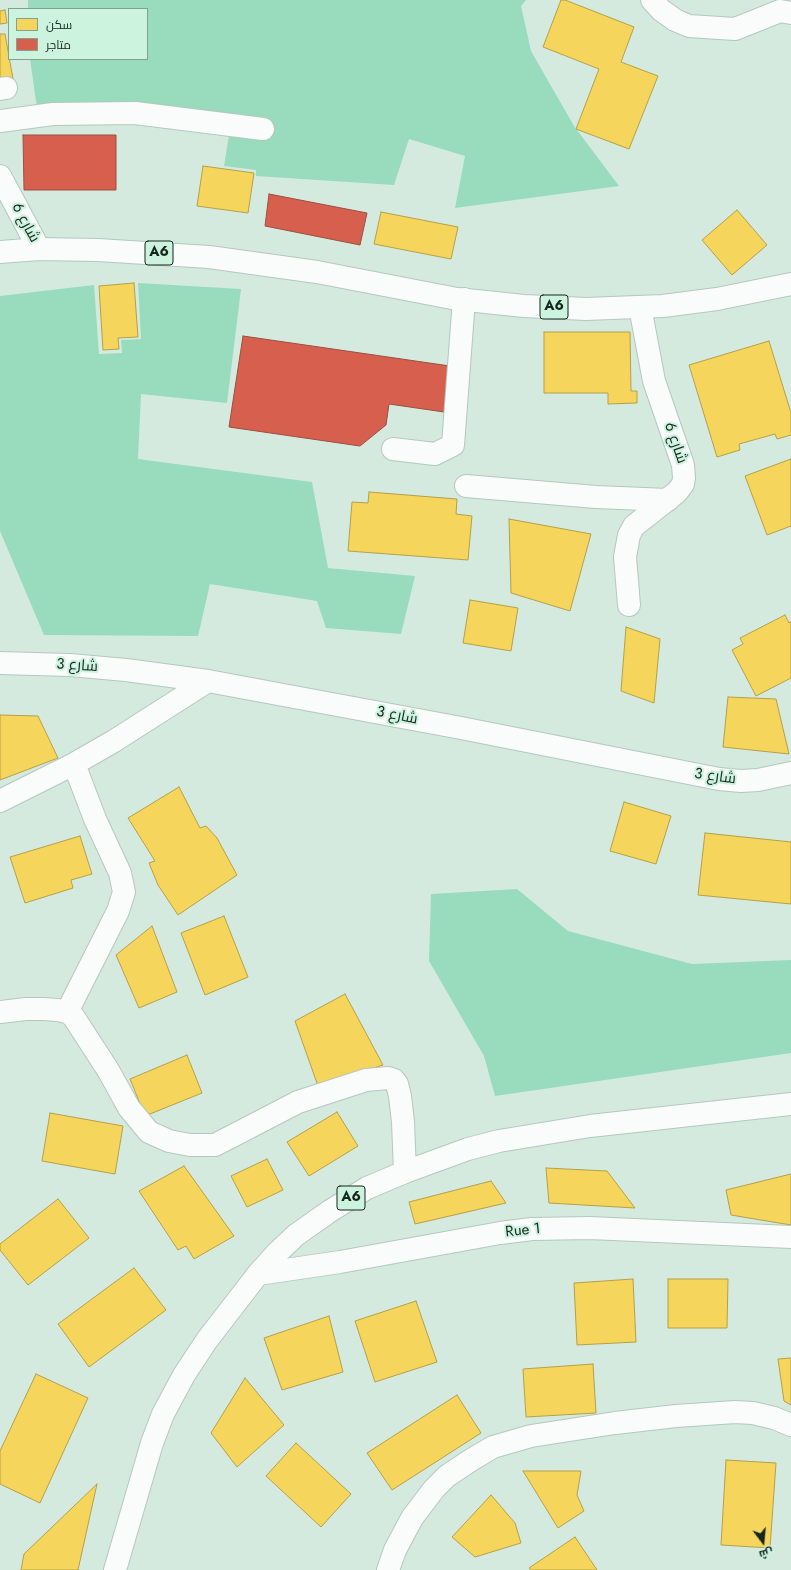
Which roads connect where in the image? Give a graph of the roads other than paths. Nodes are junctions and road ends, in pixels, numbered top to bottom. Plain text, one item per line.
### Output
1 (652, 0) edge
2 (791, 13) edge
3 (0, 121) edge
4 (263, 129) dead end
5 (0, 176) edge
6 (39, 249) junction
7 (0, 252) edge
8 (791, 284) edge
9 (464, 300) junction
10 (640, 307) junction
11 (394, 449) dead end
12 (466, 486) dead end
13 (668, 500) junction
14 (629, 605) dead end
15 (0, 663) edge
16 (208, 681) junction
17 (74, 764) junction
18 (791, 773) edge
19 (0, 801) edge
20 (0, 1012) edge
21 (67, 1012) junction
22 (791, 1104) edge
23 (405, 1172) junction
24 (791, 1237) edge
25 (258, 1274) junction
26 (791, 1425) edge
27 (115, 1570) edge
28 (388, 1570) edge

1 - 2 main road
3 - 4 main road
5 - 6 main road, شارع 6
6 - 7 main road, A6
6 - 9 main road, A6
8 - 10 main road, A6
9 - 10 main road, A6
9 - 11 main road
10 - 13 main road, شارع 6
12 - 13 main road
13 - 14 main road, شارع 6
15 - 16 main road, شارع 3
16 - 17 main road
16 - 18 main road, شارع 3
17 - 19 main road
17 - 21 main road
20 - 21 main road
21 - 23 main road
22 - 23 main road, A6
23 - 25 main road, A6
24 - 25 main road, Rue 1
25 - 27 main road, A6
26 - 28 main road

